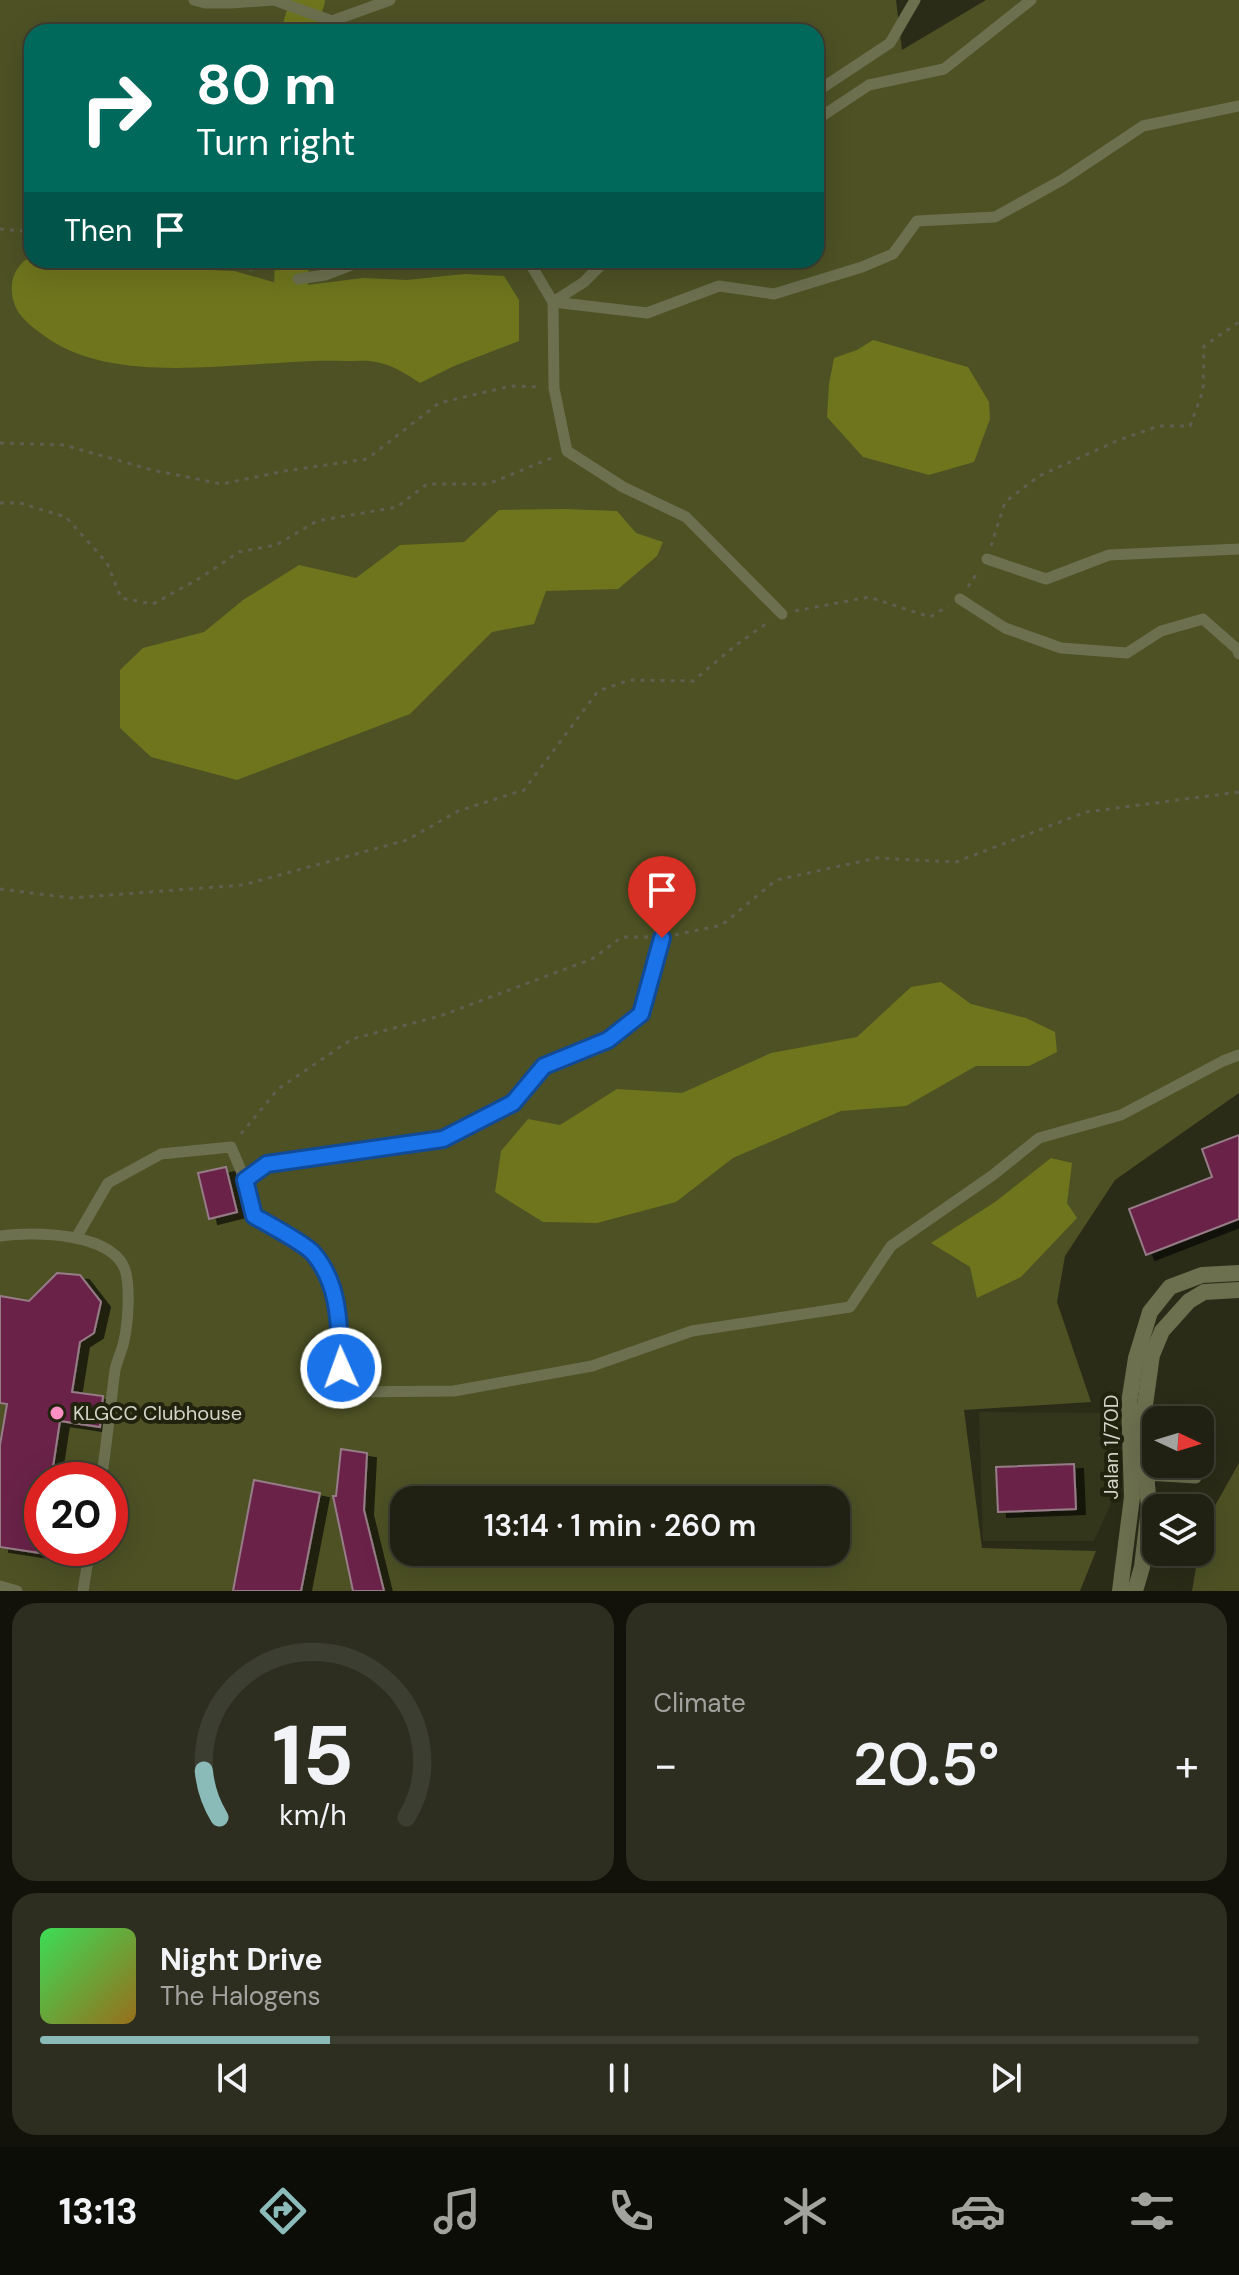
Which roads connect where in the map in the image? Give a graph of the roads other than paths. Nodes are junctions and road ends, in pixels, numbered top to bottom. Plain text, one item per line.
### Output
1 (194, 0) edge
2 (274, 0) edge
3 (390, 0) edge
4 (915, 0) edge
5 (1031, 0) edge
6 (824, 87) edge
7 (1239, 106) edge
8 (824, 115) edge
9 (343, 268) edge
10 (533, 268) edge
11 (598, 268) edge
12 (298, 279) dead end
13 (553, 302) junction
14 (1239, 549) edge
15 (987, 559) road end
16 (960, 599) road end
17 (782, 614) road end
18 (1239, 654) edge
19 (662, 938) road end
20 (1239, 1055) edge
21 (245, 1180) junction
22 (0, 1236) edge
23 (76, 1238) junction
24 (1239, 1273) edge
25 (1239, 1290) edge
26 (1145, 1406) edge
27 (103, 1462) edge
28 (1146, 1478) edge
29 (87, 1566) edge
30 (0, 1586) edge
31 (17, 1591) edge
32 (83, 1591) edge
33 (1120, 1591) edge
34 (1135, 1591) edge

1 - 2 lane
2 - 3 lane
4 - 6 lane
5 - 8 lane
7 - 13 lane
9 - 12 lane
10 - 13 lane
11 - 13 lane
13 - 17 lane
14 - 15 lane
16 - 18 lane
19 - 21 lane
20 - 21 lane
21 - 23 lane
22 - 23 lane
23 - 27 lane
24 - 33 street, Jalan 1/70D
25 - 26 street, Jalan 1/70D
28 - 34 street, Jalan 1/70D
29 - 32 lane
30 - 31 lane

